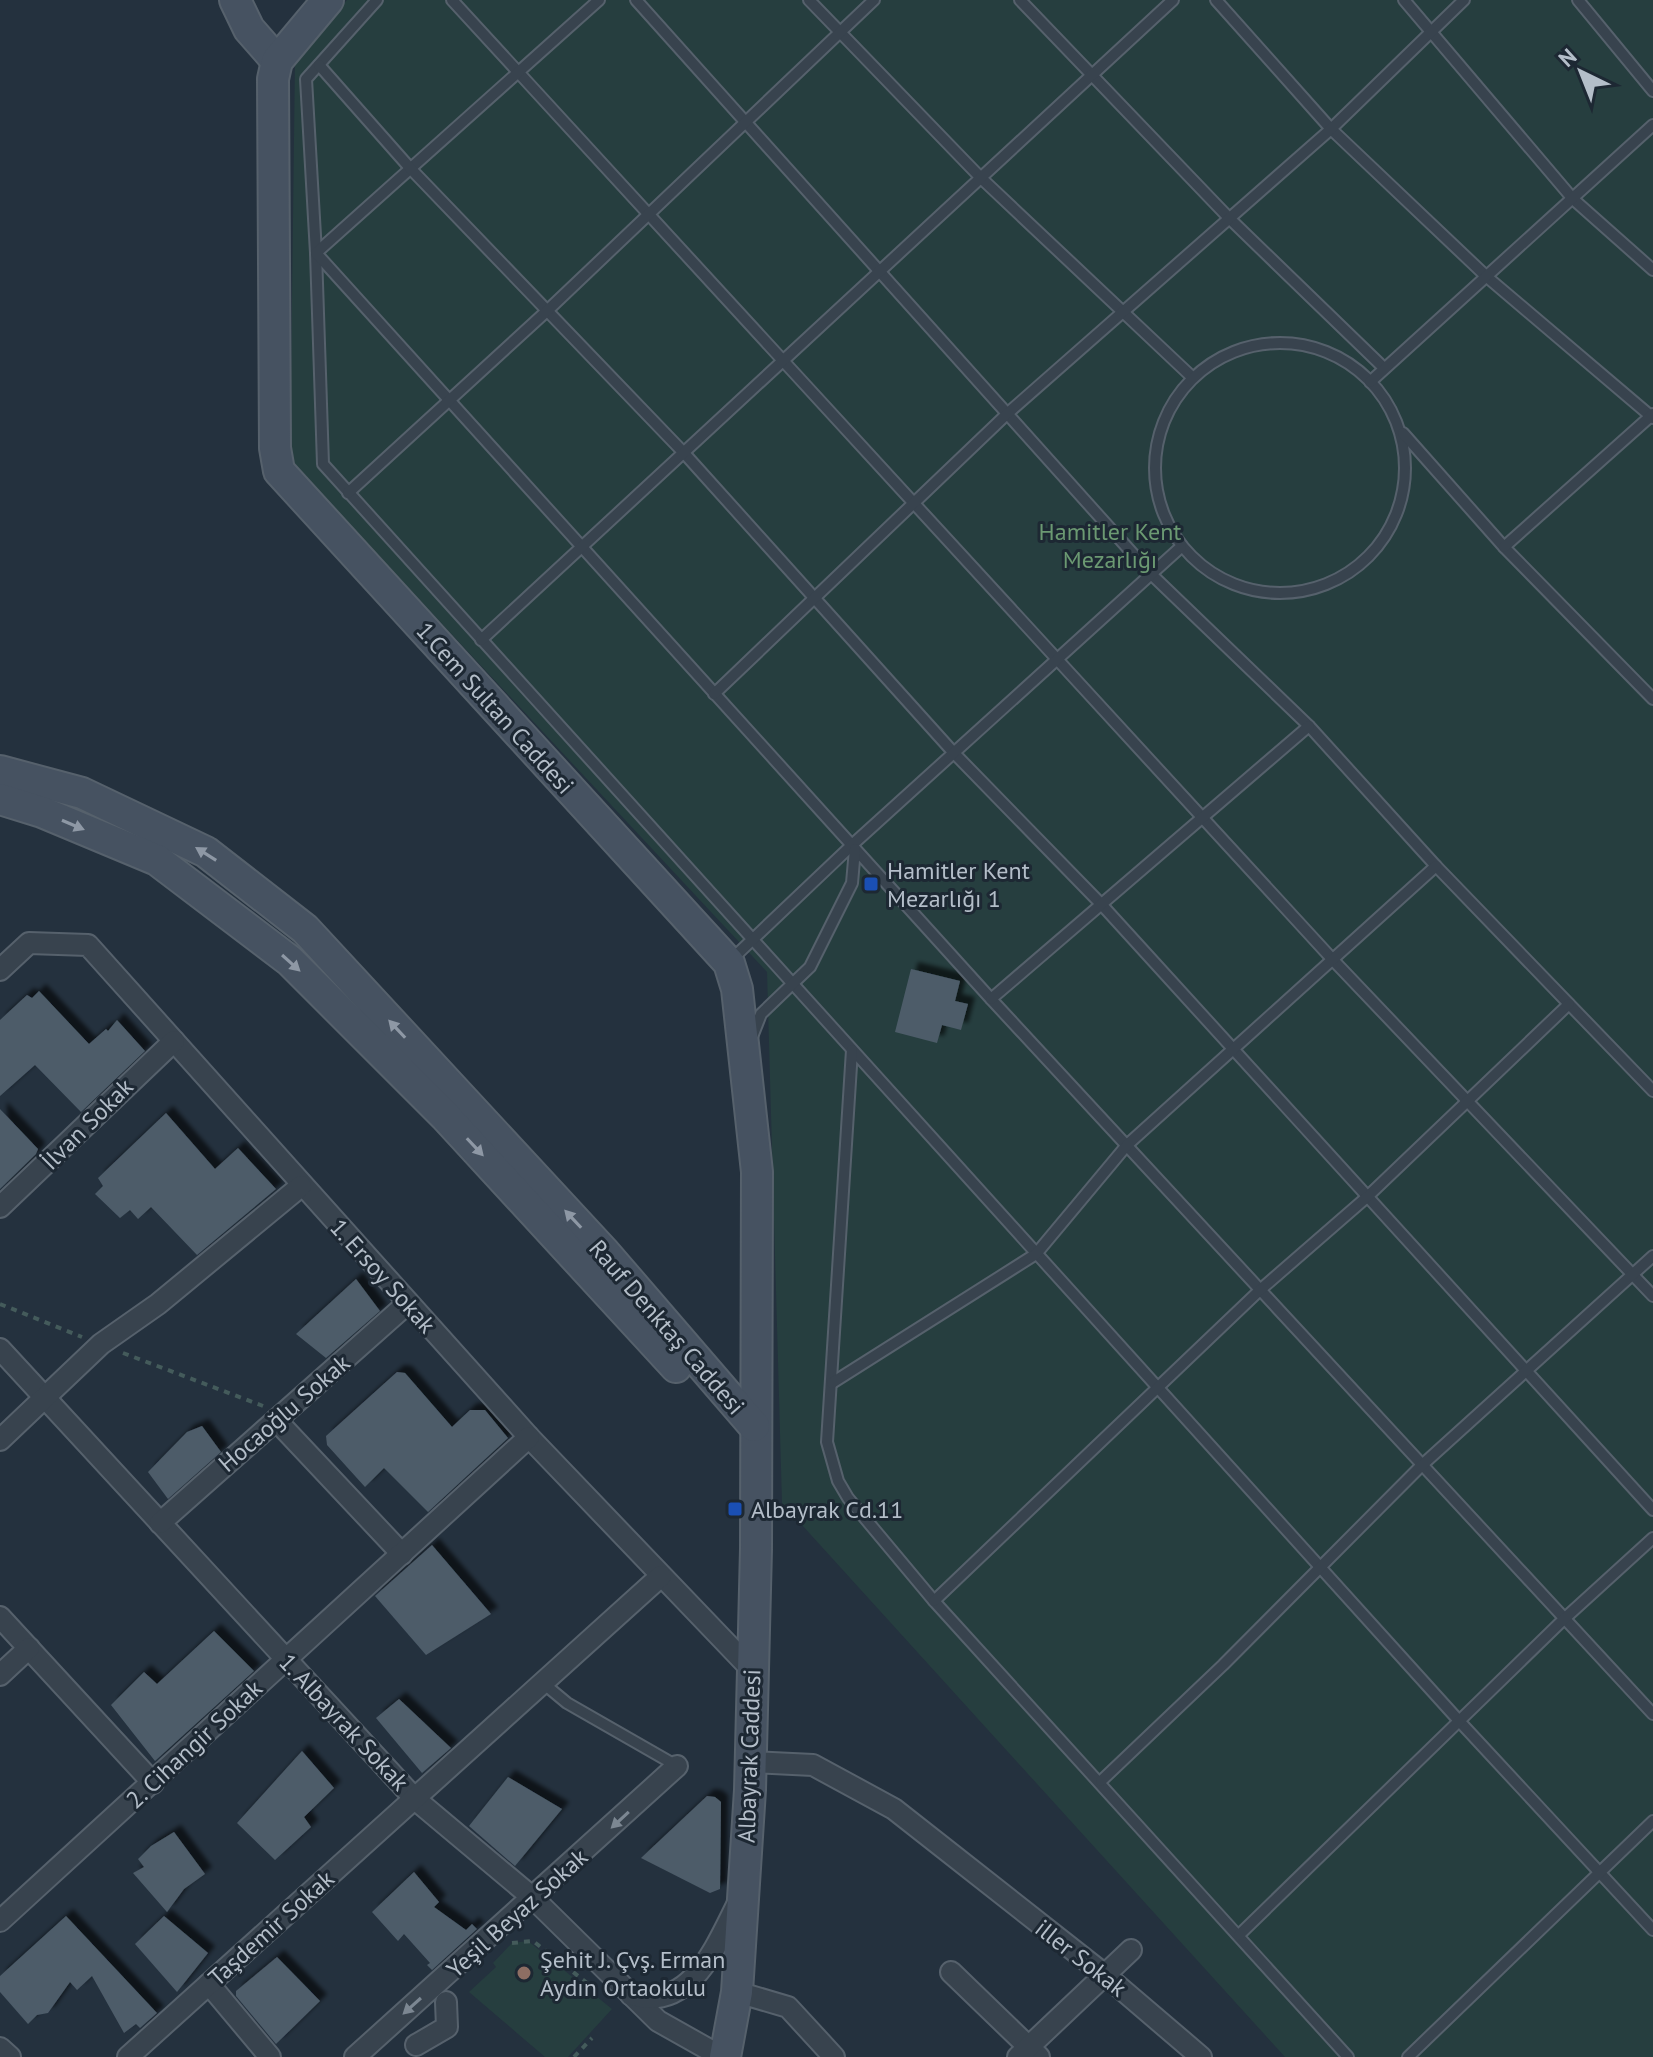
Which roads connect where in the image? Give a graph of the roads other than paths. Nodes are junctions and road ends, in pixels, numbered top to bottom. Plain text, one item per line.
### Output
1 (235, 0) edge
2 (328, 0) edge
3 (377, 0) edge
4 (452, 0) edge
5 (599, 0) edge
6 (636, 0) edge
7 (809, 0) edge
8 (874, 0) edge
9 (1020, 0) edge
10 (1173, 0) edge
11 (1216, 0) edge
12 (1404, 0) edge
13 (1464, 0) edge
14 (1578, 0) edge
15 (1432, 29) junction
16 (840, 32) junction
17 (277, 61) junction
18 (319, 65) junction
19 (518, 72) junction
20 (1093, 74) junction
21 (1653, 91) edge
22 (746, 122) junction
23 (1653, 125) edge
24 (1331, 129) junction
25 (410, 168) junction
26 (981, 178) junction
27 (1573, 199) junction
28 (649, 214) junction
29 (1230, 219) junction
30 (316, 253) junction
31 (1653, 270) edge
32 (880, 271) junction
33 (1487, 277) junction
34 (549, 309) junction
35 (1125, 312) junction
36 (782, 361) junction
37 (1384, 368) junction
38 (1192, 377) junction
39 (1370, 382) junction
40 (449, 401) junction
41 (1008, 413) junction
42 (1652, 416) edge
43 (1402, 431) junction
44 (684, 453) junction
45 (348, 493) junction
46 (913, 504) junction
47 (582, 547) junction
48 (1181, 547) junction
49 (1504, 547) junction
50 (1151, 574) junction
51 (812, 599) junction
52 (481, 640) junction
53 (1057, 661) junction
54 (714, 694) junction
55 (1652, 695) edge
56 (1309, 726) junction
57 (953, 752) junction
58 (0, 771) edge
59 (0, 799) edge
60 (1204, 820) junction
61 (854, 847) junction
62 (1436, 866) junction
63 (1102, 905) junction
64 (754, 939) junction
65 (1334, 961) junction
66 (729, 963) junction
67 (0, 970) edge
68 (793, 983) junction
69 (991, 999) junction
70 (1569, 1004) junction
71 (174, 1041) junction
72 (852, 1050) junction
73 (1234, 1050) junction
74 (744, 1053) junction
75 (1653, 1091) edge
76 (1468, 1102) junction
77 (1127, 1145) junction
78 (301, 1186) junction
79 (1367, 1197) junction
80 (0, 1207) edge
81 (1036, 1254) junction
82 (1653, 1256) edge
83 (1633, 1274) junction
84 (1260, 1290) junction
85 (1653, 1296) edge
86 (408, 1303) junction
87 (0, 1349) edge
88 (1525, 1372) junction
89 (832, 1383) junction
90 (1159, 1387) junction
91 (47, 1399) junction
92 (270, 1413) junction
93 (529, 1437) junction
94 (0, 1440) edge
95 (754, 1440) junction
96 (1421, 1466) junction
97 (1653, 1510) edge
98 (160, 1523) junction
99 (1653, 1538) edge
100 (402, 1554) junction
101 (1321, 1567) junction
102 (661, 1576) junction
103 (934, 1601) junction
104 (0, 1617) edge
105 (1564, 1619) junction
106 (29, 1648) junction
107 (286, 1660) junction
108 (753, 1671) junction
109 (0, 1675) edge
110 (543, 1683) junction
111 (1653, 1714) edge
112 (1461, 1723) junction
113 (751, 1762) junction
114 (677, 1766) joint
115 (1101, 1781) junction
116 (153, 1783) junction
117 (415, 1799) junction
118 (1653, 1821) edge
119 (1600, 1872) junction
120 (743, 1893) junction
121 (533, 1898) junction
122 (0, 1921) edge
123 (1653, 1930) edge
124 (1239, 1935) junction
125 (1131, 1950) dead end
126 (951, 1972) dead end
127 (1105, 1975) junction
128 (209, 1984) junction
129 (737, 1992) junction
130 (631, 1995) junction
131 (446, 2002) dead end
132 (416, 2045) dead end
133 (0, 2048) edge
134 (1028, 2054) edge
135 (10, 2057) edge
136 (128, 2057) edge
137 (270, 2057) edge
138 (355, 2057) edge
139 (724, 2057) edge
140 (834, 2057) edge
141 (1201, 2057) edge
142 (1348, 2057) edge
143 (1408, 2057) edge

1 - 17 street
2 - 17 street
3 - 18 lane
4 - 19 lane
5 - 19 lane
6 - 22 lane
7 - 16 lane
8 - 16 lane
9 - 20 lane
10 - 20 lane
11 - 24 lane
12 - 15 lane
13 - 15 lane
14 - 21 lane
15 - 24 lane
15 - 27 lane
16 - 22 lane
16 - 26 lane
17 - 66 street, 1.Cem Sultan Caddesi
18 - 25 lane
18 - 30 lane
19 - 25 lane
19 - 28 lane
20 - 26 lane
20 - 29 lane
22 - 28 lane
22 - 32 lane
23 - 27 lane
24 - 29 lane
24 - 33 lane
25 - 30 lane
25 - 34 lane
26 - 32 lane
26 - 35 lane
27 - 31 lane
27 - 33 lane
28 - 34 lane
28 - 36 lane
29 - 35 lane
29 - 37 lane
30 - 40 lane
30 - 45 lane
32 - 36 lane
32 - 41 lane
33 - 37 lane
33 - 42 lane
34 - 40 lane
34 - 44 lane
35 - 38 lane
35 - 41 lane
36 - 44 lane
36 - 46 lane
37 - 39 lane
38 - 39 lane
38 - 48 lane
39 - 43 lane
40 - 45 lane
40 - 47 lane
41 - 46 lane
41 - 50 lane
42 - 49 lane
43 - 48 lane
43 - 49 lane
44 - 47 lane
44 - 51 lane
45 - 52 lane
46 - 51 lane
46 - 53 lane
47 - 52 lane
47 - 54 lane
48 - 50 lane
49 - 55 lane
50 - 53 lane
50 - 56 lane
51 - 54 lane
51 - 57 lane
52 - 64 lane
53 - 57 lane
53 - 60 lane
54 - 61 lane
56 - 60 lane
56 - 62 lane
57 - 61 lane
57 - 63 lane
95 -> 58 street, Rauf Denktaş Caddesi
59 -> 95 street, Rauf Denktaş Caddesi
60 - 63 lane
60 - 65 lane
61 - 64 lane
61 - 68 lane
61 - 69 lane
62 - 65 lane
62 - 70 lane
63 - 69 lane
63 - 73 lane
64 - 66 lane
64 - 68 lane
65 - 73 lane
65 - 76 lane
66 - 74 street, 1.Cem Sultan Caddesi
67 - 71 street, 1. Ersoy Sokak
68 - 72 lane
68 - 74 lane
69 - 77 lane
70 - 75 lane
70 - 76 lane
71 - 78 street, 1. Ersoy Sokak
71 - 80 street, İlvan Sokak
72 - 81 lane
72 - 89 lane
73 - 77 lane
73 - 79 lane
74 - 95 street, 1.Cem Sultan Caddesi
76 - 79 lane
76 - 83 lane
77 - 81 lane
77 - 84 lane
78 - 86 street, 1. Ersoy Sokak
78 - 91 street
79 - 84 lane
79 - 88 lane
81 - 89 lane
81 - 90 lane
82 - 83 lane
83 - 85 lane
83 - 88 lane
84 - 90 lane
84 - 96 lane
86 - 92 street, Hocaoğlu Sokak
86 - 93 street, 1. Ersoy Sokak
87 - 91 street, 1. Albayrak Sokak
88 - 96 lane
88 - 97 lane
89 - 103 lane
90 - 101 lane
90 - 103 lane
91 - 94 street
91 - 98 street, 1. Albayrak Sokak
92 - 98 street, Hocaoğlu Sokak
92 - 100 street
93 - 100 street, 2. Cihangir Sokak
93 - 102 street, 1. Ersoy Sokak
95 - 108 street, Albayrak Caddesi
96 - 101 lane
96 - 105 lane
98 - 107 street, 1. Albayrak Sokak
99 - 105 lane
100 - 107 street, 2. Cihangir Sokak
101 - 112 lane
101 - 115 lane
102 - 108 street, 1. Ersoy Sokak
102 - 110 street, Taşdemir Sokak
103 - 115 lane
104 - 106 street
105 - 111 lane
105 - 112 lane
106 - 109 street
106 - 116 street
107 - 116 street, 2. Cihangir Sokak
107 - 117 street, 1. Albayrak Sokak
108 - 113 street, Albayrak Caddesi
110 - 114 lane
110 - 117 street, Taşdemir Sokak
112 - 119 lane
112 - 124 lane
113 - 120 street, Albayrak Caddesi
113 - 127 street, iller Sokak
114 -> 121 street, Yeşil Beyaz Sokak
115 - 124 lane
116 - 122 street, 2. Cihangir Sokak
117 - 121 street, 1. Albayrak Sokak
117 - 128 street, Taşdemir Sokak
118 - 119 lane
119 - 123 lane
119 - 143 lane
120 - 129 street, Albayrak Caddesi
120 - 130 street
121 - 130 street, 1. Albayrak Sokak
121 -> 138 street, Yeşil Beyaz Sokak
124 - 142 lane
125 - 127 street
126 - 134 street
127 - 134 street
127 - 141 street, iller Sokak
128 - 136 street, Taşdemir Sokak
128 - 137 street
129 - 139 street, Albayrak Caddesi
129 - 140 street
130 - 139 street, 1. Albayrak Sokak
131 - 132 street
133 - 135 street

